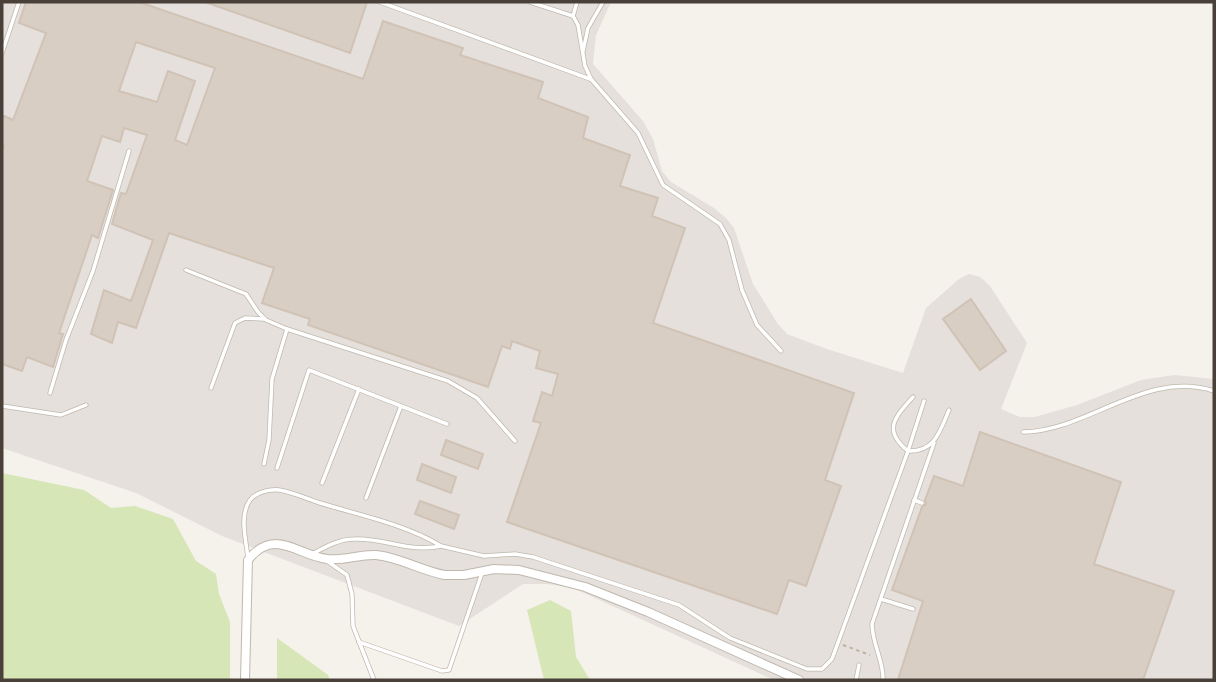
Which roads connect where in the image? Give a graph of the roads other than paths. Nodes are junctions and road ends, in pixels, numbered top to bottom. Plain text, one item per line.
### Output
1 (19, 2) edge
2 (380, 2) edge
3 (530, 2) edge
4 (577, 2) edge
5 (603, 2) edge
6 (573, 16) junction
7 (2, 53) edge
8 (582, 53) junction
9 (591, 79) junction
10 (129, 151) dead end
11 (186, 270) dead end
12 (267, 320) junction
13 (287, 329) junction
14 (781, 351) dead end
15 (211, 388) dead end
16 (359, 389) junction
17 (1214, 391) edge
18 (50, 393) dead end
19 (913, 397) dead end
20 (924, 401) dead end
21 (86, 405) dead end
22 (2, 406) edge
23 (401, 406) junction
24 (949, 411) dead end
25 (447, 424) dead end
26 (1023, 432) dead end
27 (515, 441) dead end
28 (934, 443) junction
29 (908, 451) junction
30 (264, 464) dead end
31 (277, 468) dead end
32 (322, 483) dead end
33 (366, 498) dead end
34 (914, 500) junction
35 (922, 503) dead end
36 (441, 546) junction
37 (311, 554) junction
38 (324, 559) junction
39 (248, 560) junction
40 (483, 571) junction
41 (881, 599) junction
42 (913, 609) dead end
43 (359, 642) junction
44 (859, 665) dead end
45 (245, 680) edge
46 (374, 680) edge
47 (799, 680) edge
48 (856, 680) edge
49 (883, 680) edge

1 - 7 lane
2 - 9 lane
3 - 6 lane
4 - 6 lane
5 - 8 lane
6 - 8 lane
8 - 9 lane
9 - 14 lane
10 - 18 lane
11 - 12 lane
12 - 13 lane
12 - 15 lane
13 - 27 lane
13 - 30 lane
16 - 23 lane
16 - 31 lane
16 - 32 lane
17 - 26 lane
19 - 29 lane
20 - 29 lane
21 - 22 lane
23 - 25 lane
23 - 33 lane
24 - 28 lane
28 - 29 lane
28 - 34 lane
29 - 36 lane
34 - 35 lane
34 - 41 lane
36 - 37 lane
36 - 39 lane
37 - 38 street
37 - 39 street
38 - 40 street
38 - 43 lane
39 - 45 street
40 - 43 lane
40 - 47 street
41 - 42 lane
41 - 49 lane
43 - 46 lane
44 - 48 lane

